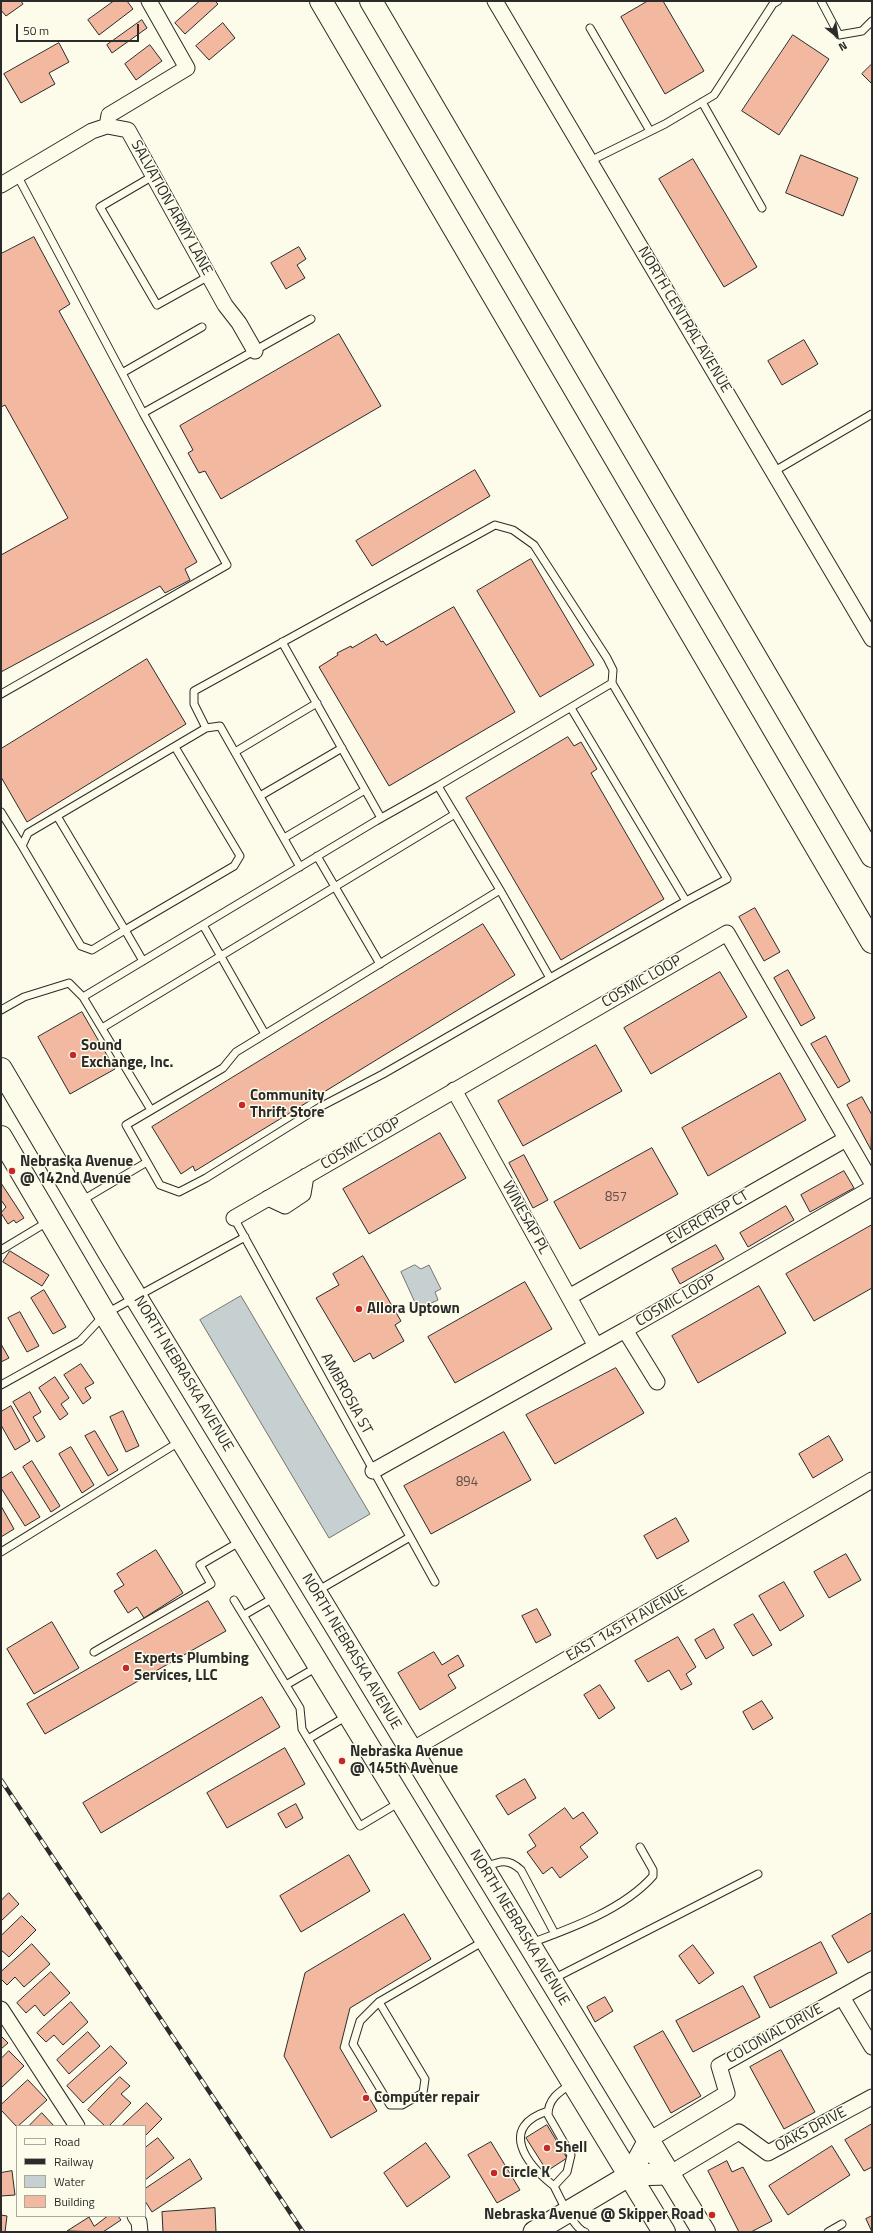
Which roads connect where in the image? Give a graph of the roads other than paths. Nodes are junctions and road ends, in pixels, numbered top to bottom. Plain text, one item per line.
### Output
1 (149, 1) edge
2 (321, 1) edge
3 (371, 1) edge
4 (495, 1) edge
5 (778, 1) edge
6 (822, 1) edge
7 (872, 21) edge
8 (590, 28) dead end
9 (702, 102) junction
10 (107, 126) junction
11 (650, 131) junction
12 (590, 161) junction
13 (17, 175) junction
14 (154, 176) junction
15 (1, 185) edge
16 (762, 208) dead end
17 (209, 276) junction
18 (311, 320) dead end
19 (202, 326) dead end
20 (255, 351) junction
21 (122, 373) junction
22 (143, 413) junction
23 (872, 414) edge
24 (773, 472) junction
25 (872, 639) edge
26 (282, 642) junction
27 (612, 683) junction
28 (1, 694) edge
29 (317, 703) junction
30 (571, 708) junction
31 (206, 728) junction
32 (175, 747) junction
33 (342, 748) junction
34 (235, 752) junction
35 (438, 786) junction
36 (365, 790) junction
37 (260, 796) junction
38 (1, 812) edge
39 (455, 814) junction
40 (57, 816) junction
41 (381, 818) junction
42 (284, 838) junction
43 (22, 846) junction
44 (318, 856) junction
45 (872, 856) edge
46 (300, 867) junction
47 (335, 887) junction
48 (500, 890) junction
49 (686, 901) junction
50 (203, 925) junction
51 (125, 930) junction
52 (872, 942) edge
53 (221, 956) junction
54 (143, 961) junction
55 (380, 964) junction
56 (550, 978) junction
57 (83, 997) junction
58 (1, 1010) edge
59 (102, 1028) junction
60 (265, 1034) junction
61 (1, 1069) edge
62 (454, 1090) junction
63 (151, 1110) junction
64 (1, 1137) edge
65 (846, 1138) junction
66 (147, 1162) junction
67 (872, 1183) edge
68 (872, 1188) edge
69 (79, 1202) junction
70 (234, 1218) joint
71 (50, 1220) junction
72 (245, 1236) junction
73 (1, 1250) edge
74 (135, 1296) junction
75 (569, 1298) junction
76 (105, 1314) junction
77 (625, 1330) junction
78 (596, 1346) junction
79 (657, 1382) dead end
80 (1, 1385) edge
81 (182, 1440) junction
82 (373, 1471) junction
83 (872, 1480) edge
84 (410, 1537) junction
85 (243, 1540) junction
86 (1, 1552) edge
87 (435, 1582) dead end
88 (315, 1592) junction
89 (276, 1595) junction
90 (234, 1600) dead end
91 (244, 1615) junction
92 (94, 1652) dead end
93 (319, 1665) junction
94 (286, 1685) junction
95 (349, 1714) junction
96 (308, 1739) junction
97 (411, 1750) junction
98 (381, 1768) junction
99 (402, 1801) junction
100 (640, 1847) dead end
101 (482, 1868) junction
102 (758, 1874) dead end
103 (555, 1934) junction
104 (486, 1939) junction
105 (529, 1944) junction
106 (551, 1980) junction
107 (872, 1980) edge
108 (842, 1997) junction
109 (379, 2002) junction
110 (1, 2009) edge
111 (872, 2047) edge
112 (573, 2083) junction
113 (872, 2097) edge
114 (548, 2111) junction
115 (76, 2125) edge
116 (649, 2140) junction
117 (669, 2174) junction
118 (630, 2176) junction
119 (554, 2186) junction
120 (568, 2212) junction
121 (136, 2217) edge
122 (842, 2224) dead end
123 (140, 2232) edge
124 (534, 2232) edge
125 (585, 2232) edge
126 (664, 2232) edge
127 (704, 2232) edge
128 (828, 2232) edge

1 - 10 street
2 - 52 main road
3 - 45 main road
4 - 12 street, NORTH CENTRAL AVENUE
5 - 9 lane
6 - 7 lane
8 - 11 lane
9 - 11 lane
9 - 16 lane
10 - 13 street
10 - 14 street, SALVATION ARMY LANE
11 - 12 lane
12 - 24 street, NORTH CENTRAL AVENUE
13 - 15 street
13 - 21 lane
14 - 17 street, SALVATION ARMY LANE
14 - 17 lane
17 - 20 street, SALVATION ARMY LANE
18 - 20 lane
19 - 21 lane
20 - 22 lane
21 - 22 lane
22 - 28 lane
23 - 24 lane
24 - 25 street, NORTH CENTRAL AVENUE
26 - 27 lane
26 - 29 lane
26 - 31 lane
27 - 30 lane
27 - 49 lane
29 - 33 lane
29 - 34 lane
30 - 35 lane
30 - 49 lane
31 - 32 lane
31 - 34 lane
32 - 40 lane
32 - 51 lane
33 - 36 lane
33 - 37 lane
34 - 37 lane
35 - 39 lane
35 - 41 lane
36 - 41 lane
36 - 42 lane
37 - 42 lane
38 - 43 lane
39 - 47 lane
39 - 48 lane
40 - 43 lane
40 - 51 lane
41 - 44 lane
42 - 46 lane
43 - 51 lane
44 - 46 lane
44 - 47 lane
46 - 50 lane
47 - 53 lane
47 - 55 lane
48 - 55 lane
48 - 56 lane
49 - 56 lane
50 - 53 lane
50 - 54 lane
51 - 54 lane
53 - 59 lane
53 - 60 lane
54 - 57 lane
55 - 60 lane
56 - 66 lane
57 - 58 lane
57 - 59 lane
59 - 63 lane
60 - 63 lane
61 - 69 main road, NORTH NEBRASKA AVENUE
62 - 65 street, COSMIC LOOP
62 - 70 street, COSMIC LOOP
62 - 75 street, WINESAP PL
63 - 66 lane
64 - 71 main road
65 - 67 street, COSMIC LOOP
65 - 75 street, EVERCRISP CT
66 - 69 lane
68 - 77 street, COSMIC LOOP
69 - 74 main road, NORTH NEBRASKA AVENUE
70 - 72 lane, AMBROSIA ST
71 - 73 lane
71 - 76 main road
72 - 74 lane
72 - 82 lane, AMBROSIA ST
74 - 76 lane
74 - 88 main road, NORTH NEBRASKA AVENUE
75 - 78 street, WINESAP PL
76 - 80 lane
76 - 81 main road
77 - 78 street, COSMIC LOOP
77 - 79 street, COSMIC LOOP
78 - 82 street, COSMIC LOOP
81 - 85 main road
81 - 86 lane
82 - 84 lane, AMBROSIA ST
83 - 97 street, EAST 145TH AVENUE
84 - 87 lane, AMBROSIA ST
84 - 88 lane
85 - 89 main road
85 - 92 lane
88 - 97 main road, NORTH NEBRASKA AVENUE
89 - 91 lane
89 - 93 main road
90 - 91 lane
91 - 94 lane
93 - 94 lane
93 - 95 main road
94 - 96 lane
95 - 96 lane
95 - 98 main road
96 - 99 lane
97 - 98 street, EAST 145TH AVENUE
97 - 101 main road, NORTH NEBRASKA AVENUE
98 - 99 main road
99 - 104 main road
100 - 103 lane
101 - 103 lane
101 - 105 main road, NORTH NEBRASKA AVENUE
102 - 106 lane
103 - 105 lane
104 - 109 lane
104 - 112 main road
105 - 106 main road, NORTH NEBRASKA AVENUE
106 - 116 main road, NORTH NEBRASKA AVENUE
107 - 108 street, COLONIAL DRIVE
108 - 111 street
108 - 116 street, COLONIAL DRIVE
109 - 109 lane
110 - 115 street
112 - 114 lane
112 - 118 main road
113 - 117 street, OAKS DRIVE
114 - 119 lane
114 - 119 lane
116 - 117 main road, NORTH NEBRASKA AVENUE
116 - 118 street
117 - 118 street
117 - 127 main road, NORTH NEBRASKA AVENUE
118 - 120 street
118 - 126 main road
119 - 120 lane
120 - 124 street
120 - 125 lane
121 - 123 street
122 - 128 lane

